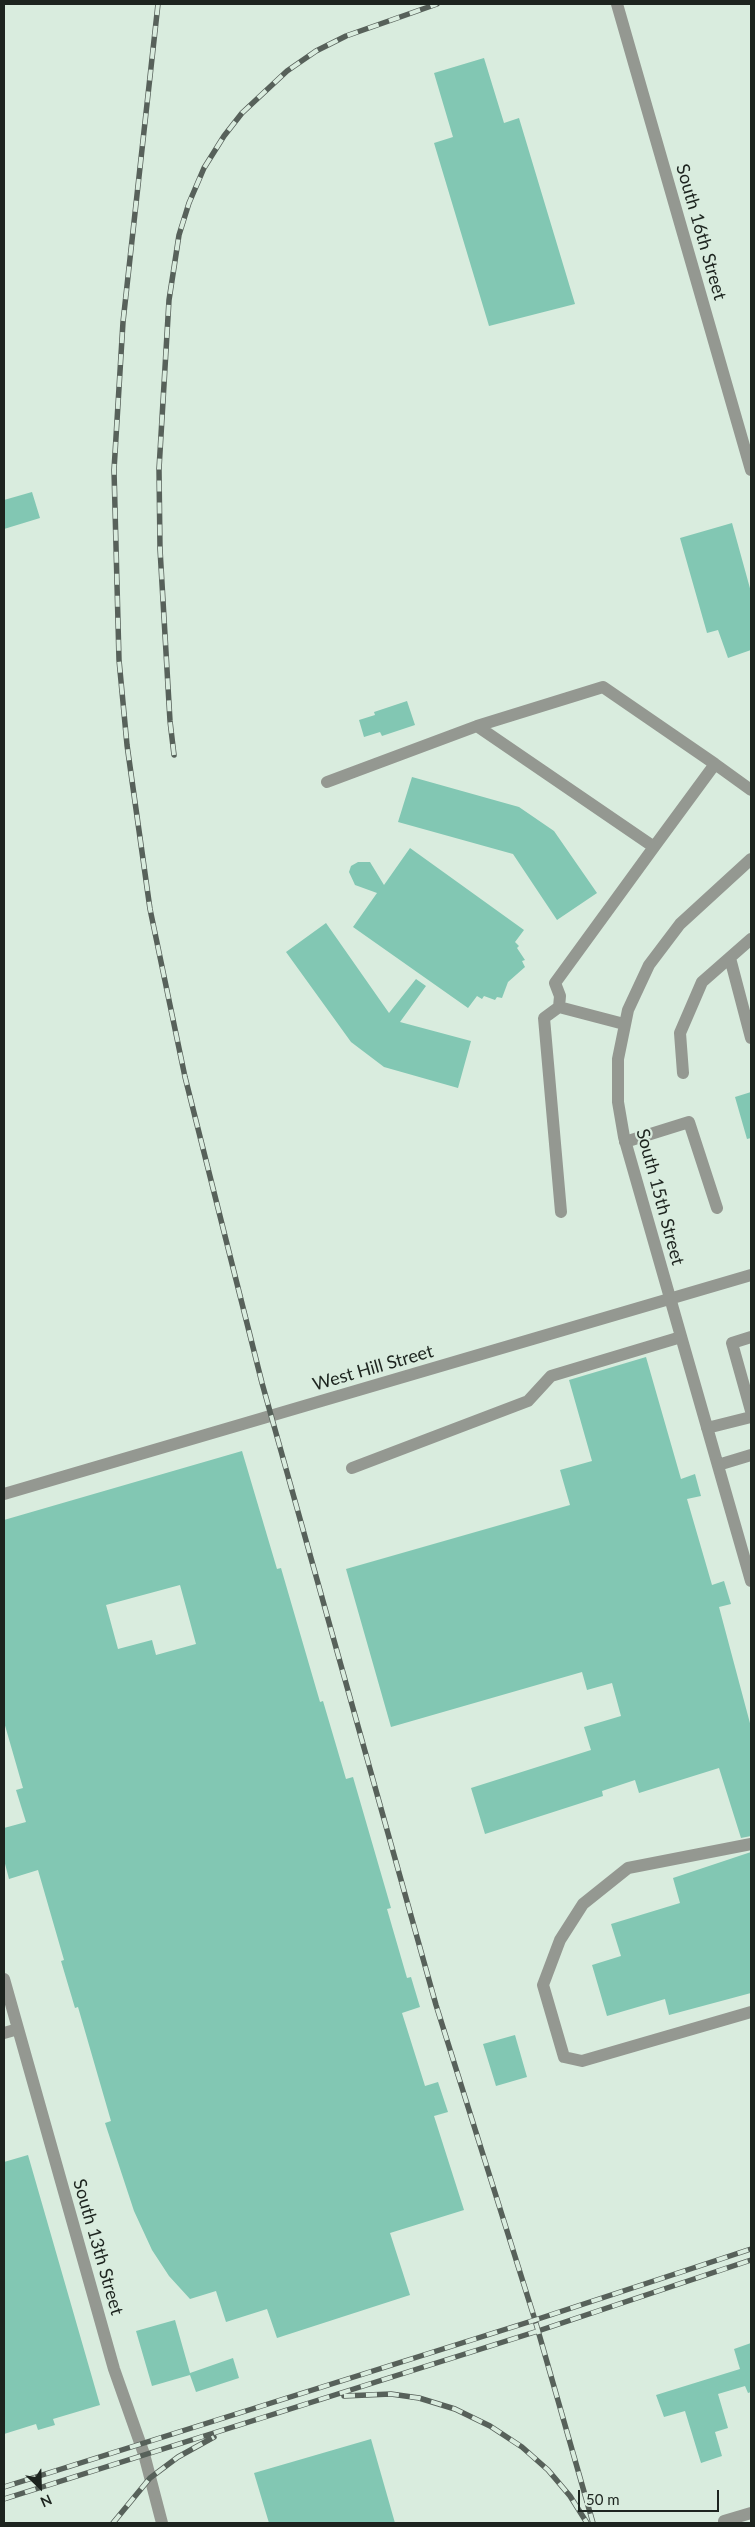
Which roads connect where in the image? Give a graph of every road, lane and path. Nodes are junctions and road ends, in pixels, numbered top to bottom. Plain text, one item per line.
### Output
1 (617, 4) edge
2 (751, 470) edge
3 (477, 726) junction
4 (715, 764) junction
5 (327, 782) dead end
6 (751, 790) edge
7 (654, 847) junction
8 (751, 859) edge
9 (751, 939) edge
10 (730, 958) junction
11 (560, 1007) junction
12 (624, 1024) junction
13 (751, 1038) edge
14 (683, 1073) dead end
15 (625, 1142) junction
16 (717, 1208) dead end
17 (561, 1212) dead end
18 (751, 1274) edge
19 (669, 1298) junction
20 (681, 1337) junction
21 (751, 1337) edge
22 (751, 1410) edge
23 (751, 1417) edge
24 (708, 1428) junction
25 (751, 1455) edge
26 (718, 1465) junction
27 (352, 1468) dead end
28 (4, 1494) edge
29 (751, 1581) edge
30 (751, 1844) edge
31 (4, 1979) edge
32 (751, 2012) edge
33 (18, 2029) junction
34 (4, 2033) edge
35 (751, 2513) edge
36 (724, 2521) dead end
37 (162, 2523) edge

1 - 2 street, South 16th Street
3 - 4 street
3 - 5 street
3 - 7 street
4 - 6 street
4 - 7 street
7 - 11 street
8 - 12 street, South 15th Street
9 - 10 street
10 - 13 street
10 - 14 street
11 - 12 street
11 - 17 street
12 - 15 street, South 15th Street
15 - 16 street
15 - 19 street, South 15th Street
18 - 19 street, West Hill Street
19 - 20 street, South 15th Street
19 - 28 street, West Hill Street
20 - 24 street, South 15th Street
20 - 27 street
21 - 22 street
23 - 24 street
24 - 26 street, South 15th Street
25 - 26 street
26 - 29 street, South 15th Street
30 - 32 street
31 - 33 street, South 13th Street
33 - 34 street
33 - 37 street, South 13th Street
35 - 36 street

